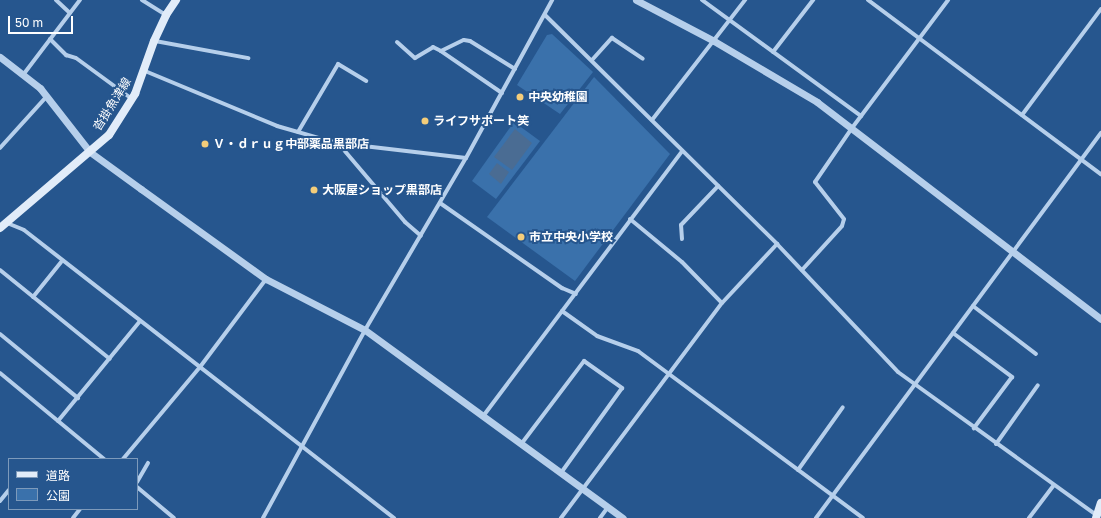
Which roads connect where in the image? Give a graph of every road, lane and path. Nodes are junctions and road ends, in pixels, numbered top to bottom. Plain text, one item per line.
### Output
1 (56, 0) edge
2 (80, 0) edge
3 (142, 0) edge
4 (176, 0) edge
5 (552, 0) edge
6 (636, 0) edge
7 (702, 0) edge
8 (746, 0) edge
9 (813, 0) edge
10 (868, 0) edge
11 (948, 0) edge
12 (1101, 9) edge
13 (70, 13) junction
14 (166, 15) junction
15 (545, 15) junction
16 (730, 21) junction
17 (919, 38) junction
18 (50, 39) junction
19 (154, 41) junction
20 (714, 41) junction
21 (397, 42) dead end
22 (440, 51) junction
23 (773, 52) junction
24 (0, 58) edge
25 (248, 58) dead end
26 (643, 59) dead end
27 (592, 60) junction
28 (515, 69) junction
29 (145, 70) junction
30 (23, 74) junction
31 (366, 81) dead end
32 (502, 93) junction
33 (47, 96) junction
34 (132, 99) junction
35 (1022, 115) junction
36 (861, 116) junction
37 (652, 120) junction
38 (852, 128) junction
39 (298, 132) junction
40 (1101, 133) edge
41 (338, 142) junction
42 (0, 148) edge
43 (682, 151) junction
44 (90, 152) junction
45 (466, 158) junction
46 (1081, 159) junction
47 (1101, 174) edge
48 (718, 186) junction
49 (440, 203) junction
50 (630, 220) junction
51 (3, 225) edge
52 (421, 236) junction
53 (682, 239) dead end
54 (777, 244) junction
55 (1012, 252) junction
56 (61, 262) junction
57 (0, 270) edge
58 (802, 270) junction
59 (266, 279) junction
60 (576, 294) junction
61 (33, 297) junction
62 (722, 303) junction
63 (973, 306) junction
64 (562, 311) junction
65 (1101, 319) edge
66 (140, 322) junction
67 (365, 330) junction
68 (953, 333) junction
69 (0, 334) edge
70 (1036, 354) dead end
71 (110, 359) junction
72 (200, 367) junction
73 (0, 374) edge
74 (669, 374) junction
75 (914, 386) junction
76 (1038, 386) dead end
77 (78, 398) junction
78 (843, 407) dead end
79 (484, 415) junction
80 (58, 421) junction
81 (974, 428) junction
82 (522, 443) junction
83 (996, 444) junction
84 (304, 446) junction
85 (103, 458) edge
86 (124, 458) edge
87 (148, 462) dead end
88 (798, 470) junction
89 (561, 473) junction
90 (138, 480) edge
91 (1054, 485) junction
92 (138, 488) edge
93 (582, 489) junction
94 (8, 491) edge
95 (833, 495) junction
96 (0, 501) edge
97 (1101, 503) edge
98 (608, 507) junction
99 (79, 510) edge
100 (168, 513) junction
101 (1097, 517) edge
102 (73, 518) edge
103 (164, 518) edge
104 (174, 518) edge
105 (263, 518) edge
106 (394, 518) edge
107 (561, 518) edge
108 (600, 518) edge
109 (623, 518) edge
110 (816, 518) edge
111 (863, 518) edge
112 (1029, 518) edge

1 - 13 street
2 - 13 street
3 - 14 street
4 - 14 main road, 沓掛魚津線
5 - 15 street
6 - 20 street
7 - 16 street
8 - 16 street
9 - 23 street
10 - 17 street
11 - 17 street
12 - 35 street
13 - 18 street
14 - 19 main road, 沓掛魚津線
15 - 27 street
15 - 28 street
16 - 20 street
16 - 23 street
17 - 35 street
17 - 36 street
18 - 30 street
18 - 34 street
19 - 25 street
19 - 29 main road, 沓掛魚津線
20 - 37 street
20 - 38 street
21 - 22 street
22 - 28 street
22 - 32 street
23 - 36 street
24 - 30 street
26 - 27 street
27 - 37 street
28 - 32 street
29 - 34 main road, 沓掛魚津線
29 - 39 street
30 - 33 street
31 - 39 street
32 - 45 street
33 - 42 street
33 - 44 street
34 - 44 main road, 沓掛魚津線
35 - 46 street
36 - 38 street
37 - 43 street
38 - 55 street
38 - 58 street
39 - 41 street
40 - 46 street
41 - 45 street
41 - 52 street
43 - 48 street
43 - 50 street
44 - 51 main road, 沓掛魚津線
44 - 59 street
45 - 49 street
46 - 47 street
46 - 55 street
48 - 53 street
48 - 54 street
49 - 52 street
49 - 60 street
50 - 60 street
50 - 62 street
51 - 56 street
52 - 67 street
54 - 58 street
54 - 62 street
55 - 63 street
55 - 65 street
56 - 61 street
56 - 66 street
57 - 61 street
58 - 75 street
59 - 67 street
59 - 72 street
60 - 64 street
61 - 71 street
62 - 74 street
63 - 68 street
63 - 70 street
64 - 74 street
64 - 79 street
66 - 71 street
66 - 72 street
67 - 79 street
67 - 84 street
68 - 75 street
68 - 81 street
69 - 77 street
71 - 77 street
72 - 84 street
72 - 86 street
73 - 80 street
74 - 88 street
74 - 93 street
75 - 81 street
75 - 95 street
76 - 83 street
77 - 80 street
78 - 88 street
79 - 82 street
80 - 85 street
81 - 83 street
82 - 89 street
82 - 89 street
83 - 91 street
84 - 105 street
84 - 106 street
87 - 90 street
88 - 95 street
89 - 93 street
91 - 101 street
91 - 112 street
92 - 100 street
93 - 98 street
93 - 107 street
94 - 96 street
95 - 110 street
95 - 111 street
97 - 101 main road
98 - 108 street
98 - 109 street
99 - 102 street
100 - 103 street
100 - 104 street

